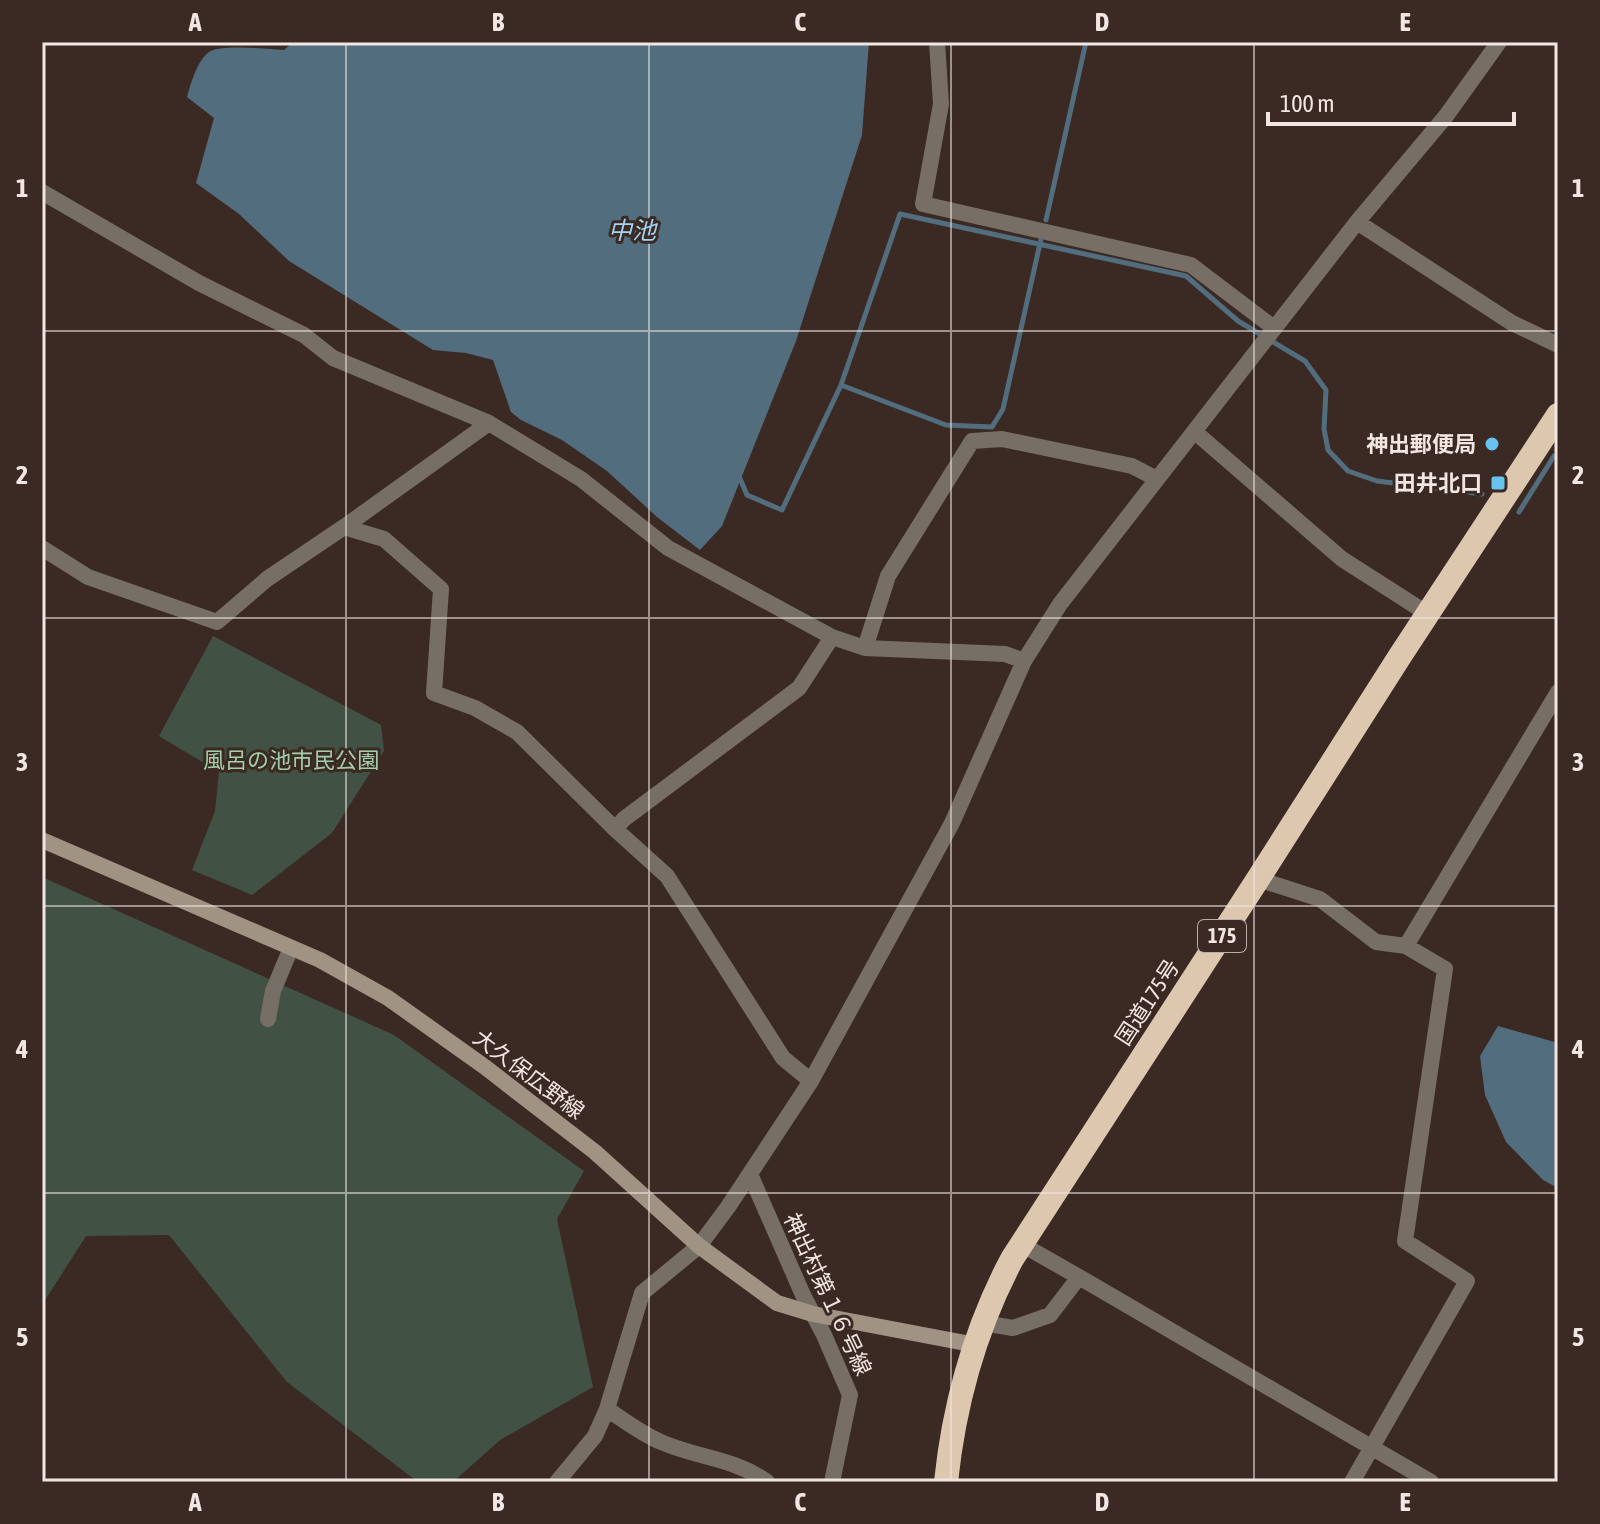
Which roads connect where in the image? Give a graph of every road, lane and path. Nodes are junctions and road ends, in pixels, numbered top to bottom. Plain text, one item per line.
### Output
1 (937, 42) edge
2 (1499, 42) edge
3 (42, 192) edge
4 (1357, 222) junction
5 (1274, 328) junction
6 (1558, 345) edge
7 (489, 423) junction
8 (1554, 429) edge
9 (1195, 432) junction
10 (1157, 479) junction
11 (344, 527) junction
12 (42, 548) edge
13 (1428, 614) junction
14 (832, 637) junction
15 (865, 648) junction
16 (1024, 661) junction
17 (1558, 692) edge
18 (615, 829) junction
19 (42, 840) edge
20 (1258, 879) junction
21 (1406, 946) junction
22 (291, 948) junction
23 (268, 1019) dead end
24 (811, 1081) junction
25 (750, 1174) junction
26 (1021, 1244) junction
27 (699, 1246) junction
28 (1079, 1277) junction
29 (813, 1314) junction
30 (979, 1334) junction
31 (607, 1409) junction
32 (1372, 1448) junction
33 (557, 1482) edge
34 (767, 1482) edge
35 (832, 1482) edge
36 (946, 1482) edge
37 (1352, 1482) edge
38 (1431, 1482) edge

1 - 5 street
2 - 4 street
3 - 7 street
4 - 5 street
4 - 6 street
5 - 9 street
7 - 11 street
7 - 14 street
8 - 13 highway, 国道175号 / 175
9 - 10 street
9 - 13 street
10 - 15 street
10 - 16 street
11 - 12 street
11 - 18 street
13 - 20 highway, 国道175号 / 175
14 - 15 street
14 - 18 street
15 - 16 street
16 - 24 street
17 - 21 street
18 - 24 street
19 - 22 street, 大久保広野線
20 - 21 street
20 - 26 highway, 国道175号 / 175
21 - 32 street
22 - 23 street
22 - 27 street, 大久保広野線
24 - 25 street
25 - 27 street
25 - 29 street, 神出村第１６号線
26 - 28 street
26 - 30 highway, 国道175号 / 175
27 - 29 street, 大久保広野線
27 - 31 street
28 - 30 street
28 - 32 street
29 - 30 street, 大久保広野線
29 - 35 street, 神出村第１６号線
30 - 36 highway, 国道175号 / 175
31 - 33 street
31 - 34 street
32 - 37 street
32 - 38 street

